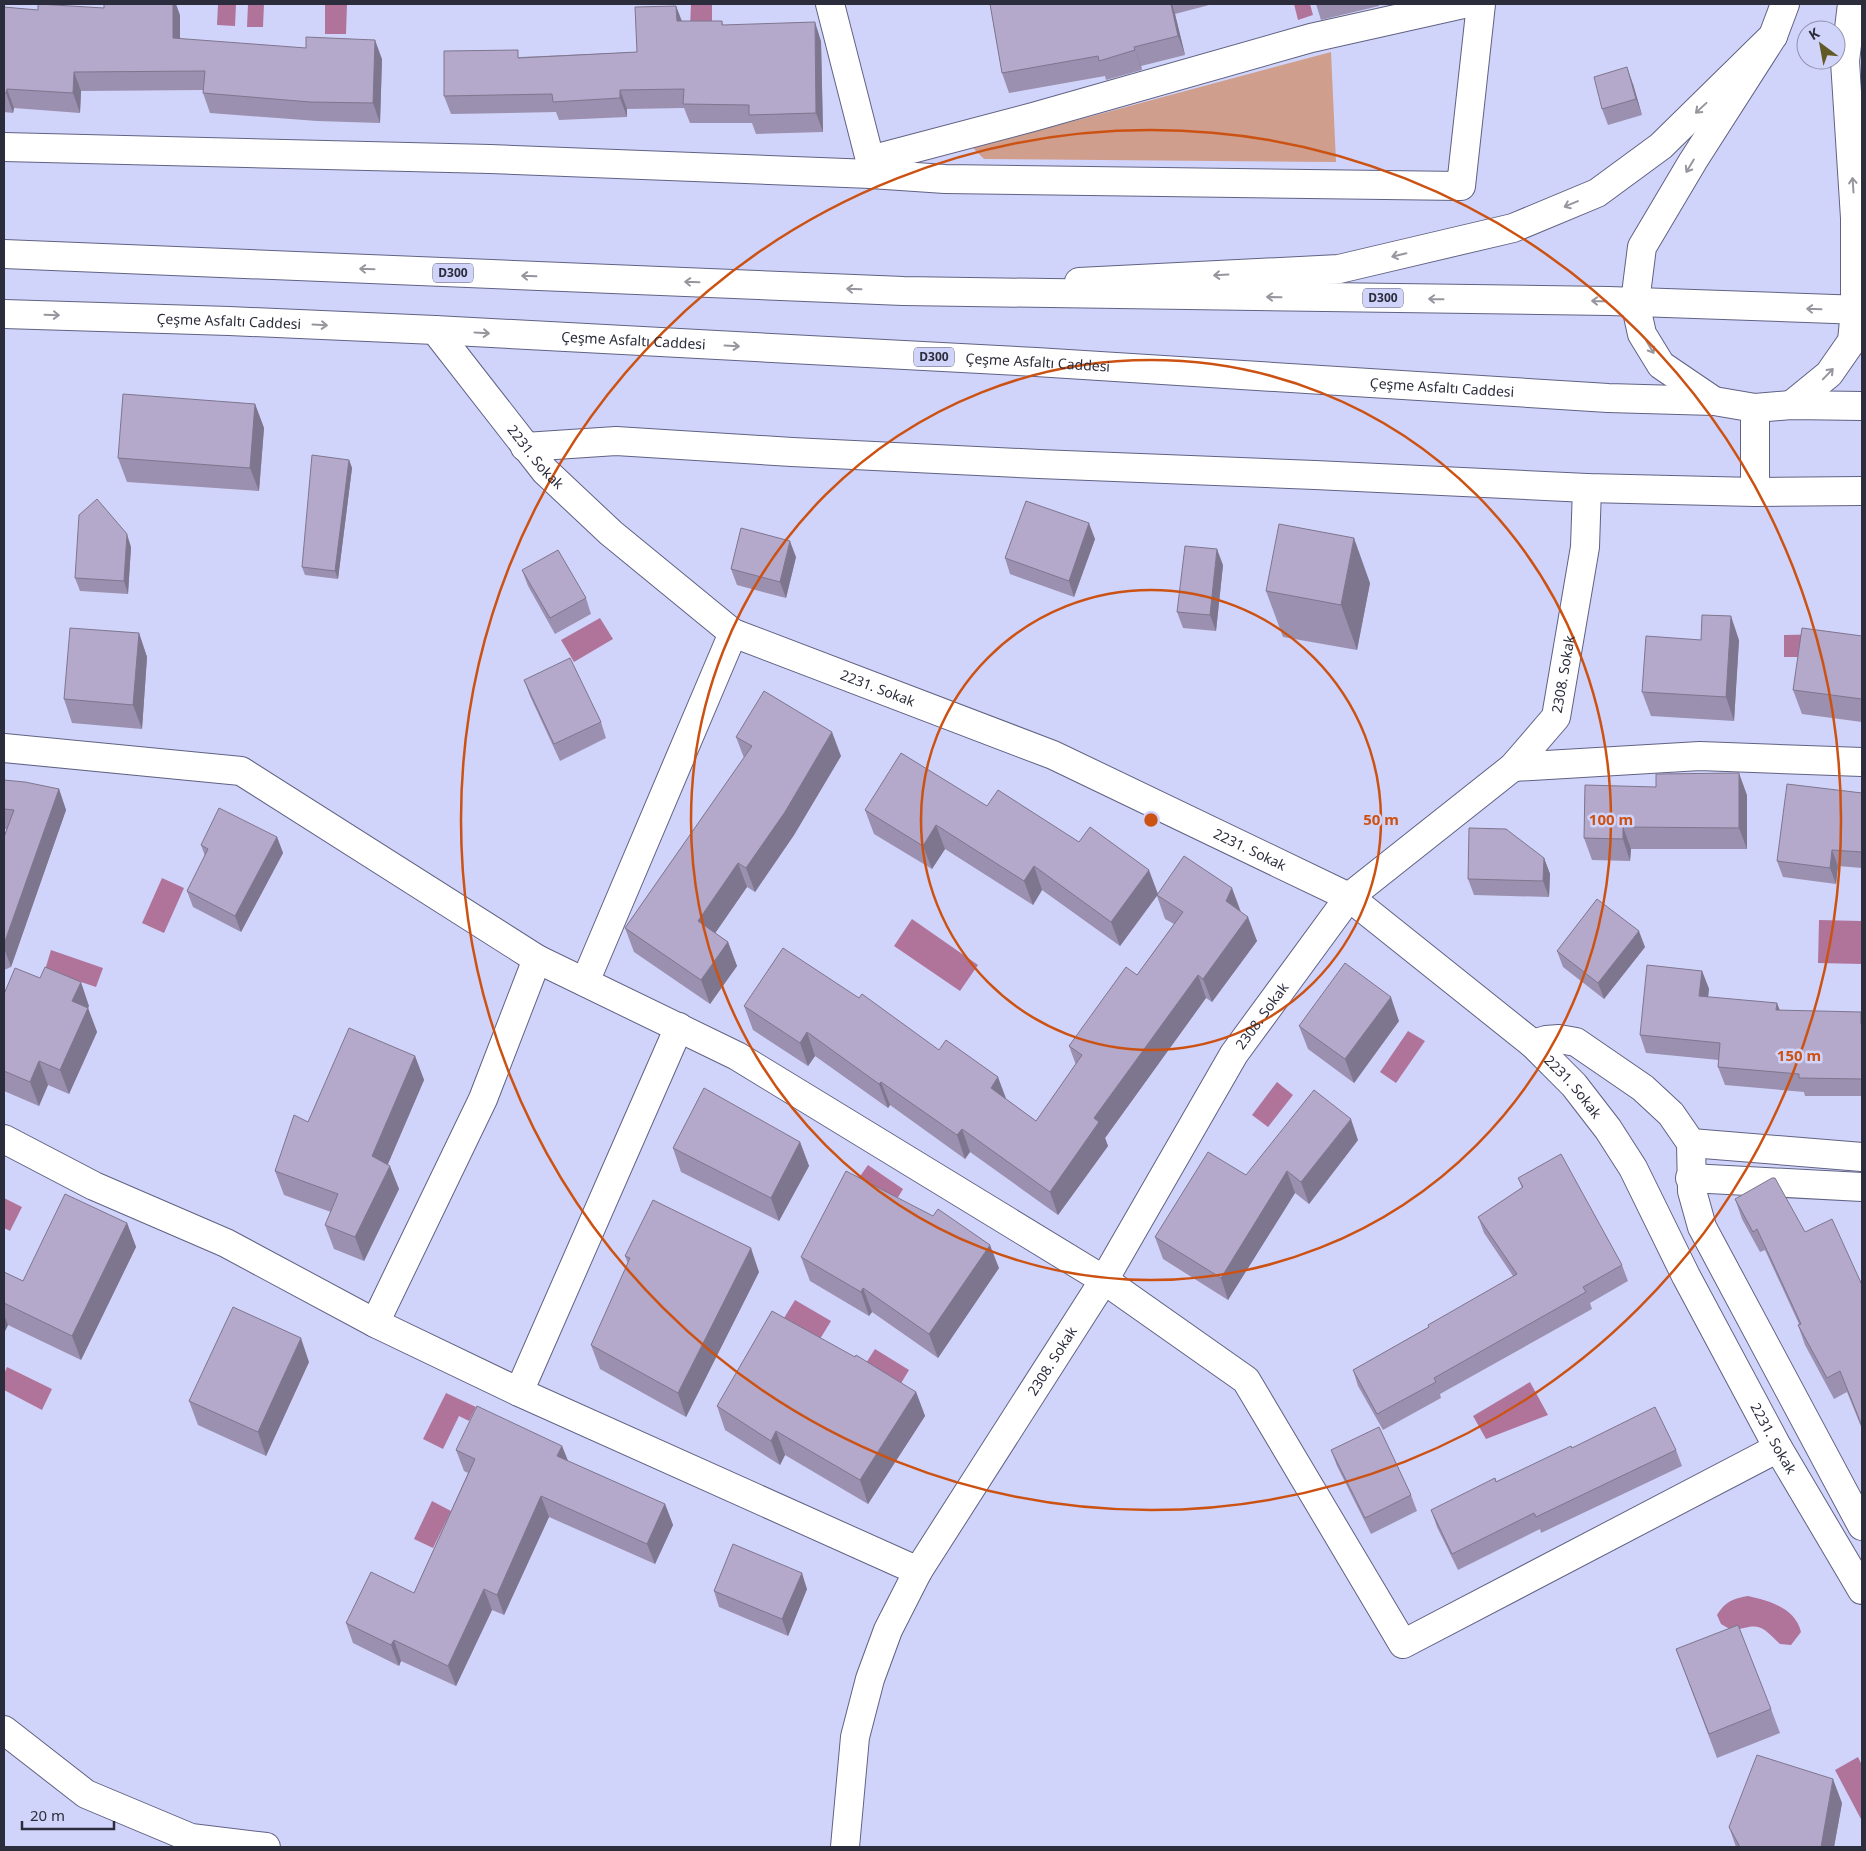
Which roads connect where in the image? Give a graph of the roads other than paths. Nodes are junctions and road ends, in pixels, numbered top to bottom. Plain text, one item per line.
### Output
1 (830, 4) edge
2 (1463, 4) edge
3 (1481, 4) edge
4 (1784, 4) edge
5 (1852, 4) edge
6 (1773, 36) junction
7 (1846, 53) edge
8 (1846, 63) edge
9 (1846, 70) edge
10 (1862, 88) edge
11 (4, 147) edge
12 (870, 167) junction
13 (4, 254) edge
14 (903, 291) junction
15 (1635, 302) junction
16 (1859, 310) edge
17 (4, 314) edge
18 (435, 330) junction
19 (1714, 401) junction
20 (1790, 405) junction
21 (1862, 406) edge
22 (1755, 408) junction
23 (525, 447) junction
24 (1587, 488) junction
25 (1755, 492) junction
26 (1862, 492) edge
27 (733, 632) junction
28 (4, 748) edge
29 (1862, 762) edge
30 (1514, 768) junction
31 (1349, 897) junction
32 (537, 959) junction
33 (585, 982) junction
34 (679, 1027) junction
35 (1533, 1044) junction
36 (4, 1140) edge
37 (1690, 1143) junction
38 (1862, 1157) edge
39 (1690, 1178) junction
40 (1862, 1187) edge
41 (1104, 1280) junction
42 (375, 1323) junction
43 (520, 1392) junction
44 (1778, 1448) junction
45 (1862, 1526) edge
46 (918, 1570) junction
47 (1862, 1590) edge
48 (4, 1730) edge
49 (193, 1843) edge
50 (266, 1847) edge
51 (845, 1847) edge

1 - 12 main road
2 - 12 main road
3 - 12 main road
4 - 6 main road
5 - 7 main road
6 -> 14 main road
6 -> 15 main road
8 - 10 main road
16 -> 9 main road
11 - 12 main road
14 -> 13 main road, D300
15 -> 14 main road, D300
16 -> 15 main road, D300
15 -> 19 main road
20 -> 16 main road
17 -> 18 main road, Çeşme Asfaltı Caddesi / D300
18 -> 19 main road, Çeşme Asfaltı Caddesi / D300
18 - 23 main road, 2231. Sokak
19 - 22 main road, Çeşme Asfaltı Caddesi / D300
20 - 21 main road, Çeşme Asfaltı Caddesi / D300
20 - 22 main road, Çeşme Asfaltı Caddesi / D300
22 - 25 main road
23 - 24 main road
23 - 27 main road, 2231. Sokak
24 - 25 main road
24 - 30 main road, 2308. Sokak
25 - 26 main road
27 - 31 main road, 2231. Sokak
27 - 33 main road
28 - 32 main road
29 - 30 main road
30 - 31 main road, 2308. Sokak
31 - 35 main road, 2231. Sokak
31 - 41 main road, 2308. Sokak
32 - 33 main road
32 - 42 main road
33 - 34 main road
34 - 41 main road
34 - 43 main road
35 - 37 main road
35 - 44 main road, 2231. Sokak
36 - 42 main road
37 - 38 main road
37 - 39 main road
39 - 40 main road
39 - 45 main road
41 - 44 main road
41 - 46 main road, 2308. Sokak
42 - 43 main road
43 - 46 main road
44 - 47 main road, 2231. Sokak
46 - 51 main road, 2308. Sokak
48 - 49 main road
49 - 50 main road

